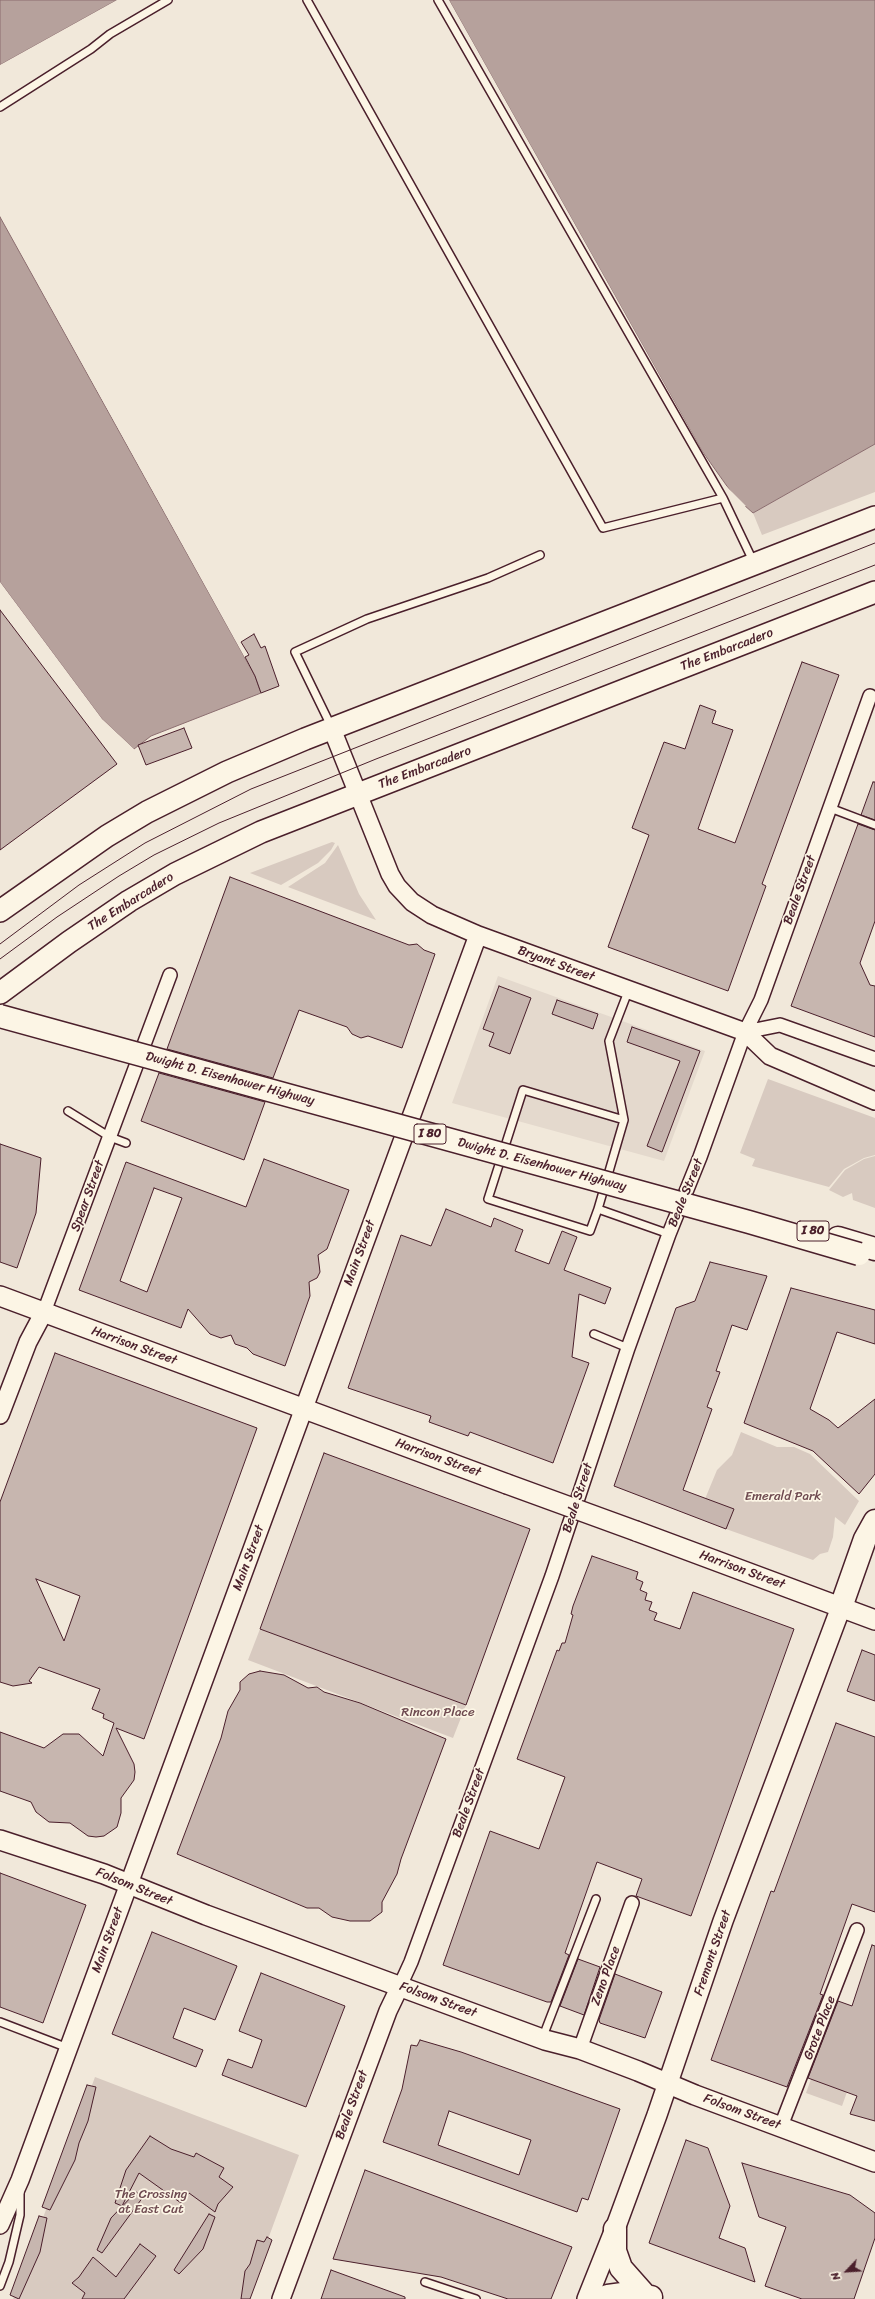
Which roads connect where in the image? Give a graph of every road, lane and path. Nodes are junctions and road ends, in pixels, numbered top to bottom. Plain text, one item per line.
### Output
1 (168, 0) edge
2 (307, 0) edge
3 (438, 0) edge
4 (0, 107) edge
5 (723, 498) junction
6 (875, 516) edge
7 (540, 555) dead end
8 (754, 564) junction
9 (875, 592) edge
10 (870, 696) dead end
11 (332, 729) junction
12 (358, 795) junction
13 (830, 808) junction
14 (875, 825) edge
15 (0, 911) edge
16 (478, 935) junction
17 (170, 975) dead end
18 (629, 990) junction
19 (0, 993) edge
20 (0, 1006) edge
21 (0, 1016) edge
22 (745, 1032) junction
23 (875, 1059) edge
24 (875, 1101) edge
25 (68, 1111) dead end
26 (624, 1120) junction
27 (110, 1137) junction
28 (126, 1143) dead end
29 (598, 1209) junction
30 (669, 1234) junction
31 (875, 1249) edge
32 (875, 1261) edge
33 (0, 1296) edge
34 (44, 1312) junction
35 (594, 1334) dead end
36 (628, 1348) junction
37 (304, 1408) junction
38 (0, 1415) edge
39 (875, 1522) edge
40 (841, 1607) junction
41 (875, 1620) edge
42 (0, 1840) edge
43 (128, 1884) junction
44 (596, 1899) dead end
45 (632, 1903) dead end
46 (857, 1930) dead end
47 (400, 1986) junction
48 (0, 2022) edge
49 (542, 2039) junction
50 (68, 2048) junction
51 (580, 2049) junction
52 (669, 2084) junction
53 (781, 2126) junction
54 (875, 2162) edge
55 (20, 2180) junction
56 (0, 2225) edge
57 (615, 2229) junction
58 (425, 2282) dead end
59 (0, 2286) edge
60 (650, 2297) edge
61 (281, 2299) edge
62 (476, 2299) edge
63 (586, 2299) edge
64 (599, 2299) edge

1 - 4 lane
2 - 5 lane
3 - 5 lane
5 - 8 lane
6 - 8 main road
7 - 11 lane
8 - 11 main road
9 - 12 main road, The Embarcadero
10 - 13 street, Beale Street
11 - 12 street, Bryant Street
11 - 15 main road
12 - 16 street, Bryant Street
12 - 19 main road, The Embarcadero
13 - 14 lane
13 - 22 street, Beale Street
16 - 18 street, Bryant Street
16 - 37 street, Main Street
17 - 27 street, Spear Street
18 - 22 street, Bryant Street
18 - 26 lane
20 - 31 highway, Dwight D. Eisenhower Highway / I 80
21 - 32 highway, Dwight D. Eisenhower Highway / I 80, bridge
22 - 23 street
22 - 24 street, Bryant Street
22 - 30 street, Beale Street
25 - 27 lane
26 - 29 lane
26 - 29 lane
27 - 28 lane
27 - 34 street, Spear Street
29 - 30 lane
30 - 36 street, Beale Street
33 - 34 main road, Harrison Street
34 - 37 main road, Harrison Street
34 - 38 street, Spear Street
35 - 36 lane
36 - 47 street, Beale Street
37 - 40 main road, Harrison Street, bridge
37 - 43 street, Main Street
39 - 40 highway
40 - 41 main road, Harrison Street
40 - 52 main road, Fremont Street
42 - 43 main road, Folsom Street
43 - 47 main road, Folsom Street
43 - 50 street, Main Street
44 - 49 lane
45 - 51 street, Zeno Place
46 - 53 street, Grote Place
47 - 49 main road, Folsom Street
47 - 61 street, Beale Street
48 - 50 lane
49 - 51 main road, Folsom Street
50 - 55 street, Main Street
51 - 52 main road, Folsom Street
52 - 53 main road, Folsom Street
52 - 57 main road, Fremont Street
53 - 54 main road, Folsom Street
55 - 56 street, Main Street
55 - 59 lane, Main Street
57 - 60 highway
57 - 63 main road, Fremont Street
58 - 62 lane
60 - 64 highway

